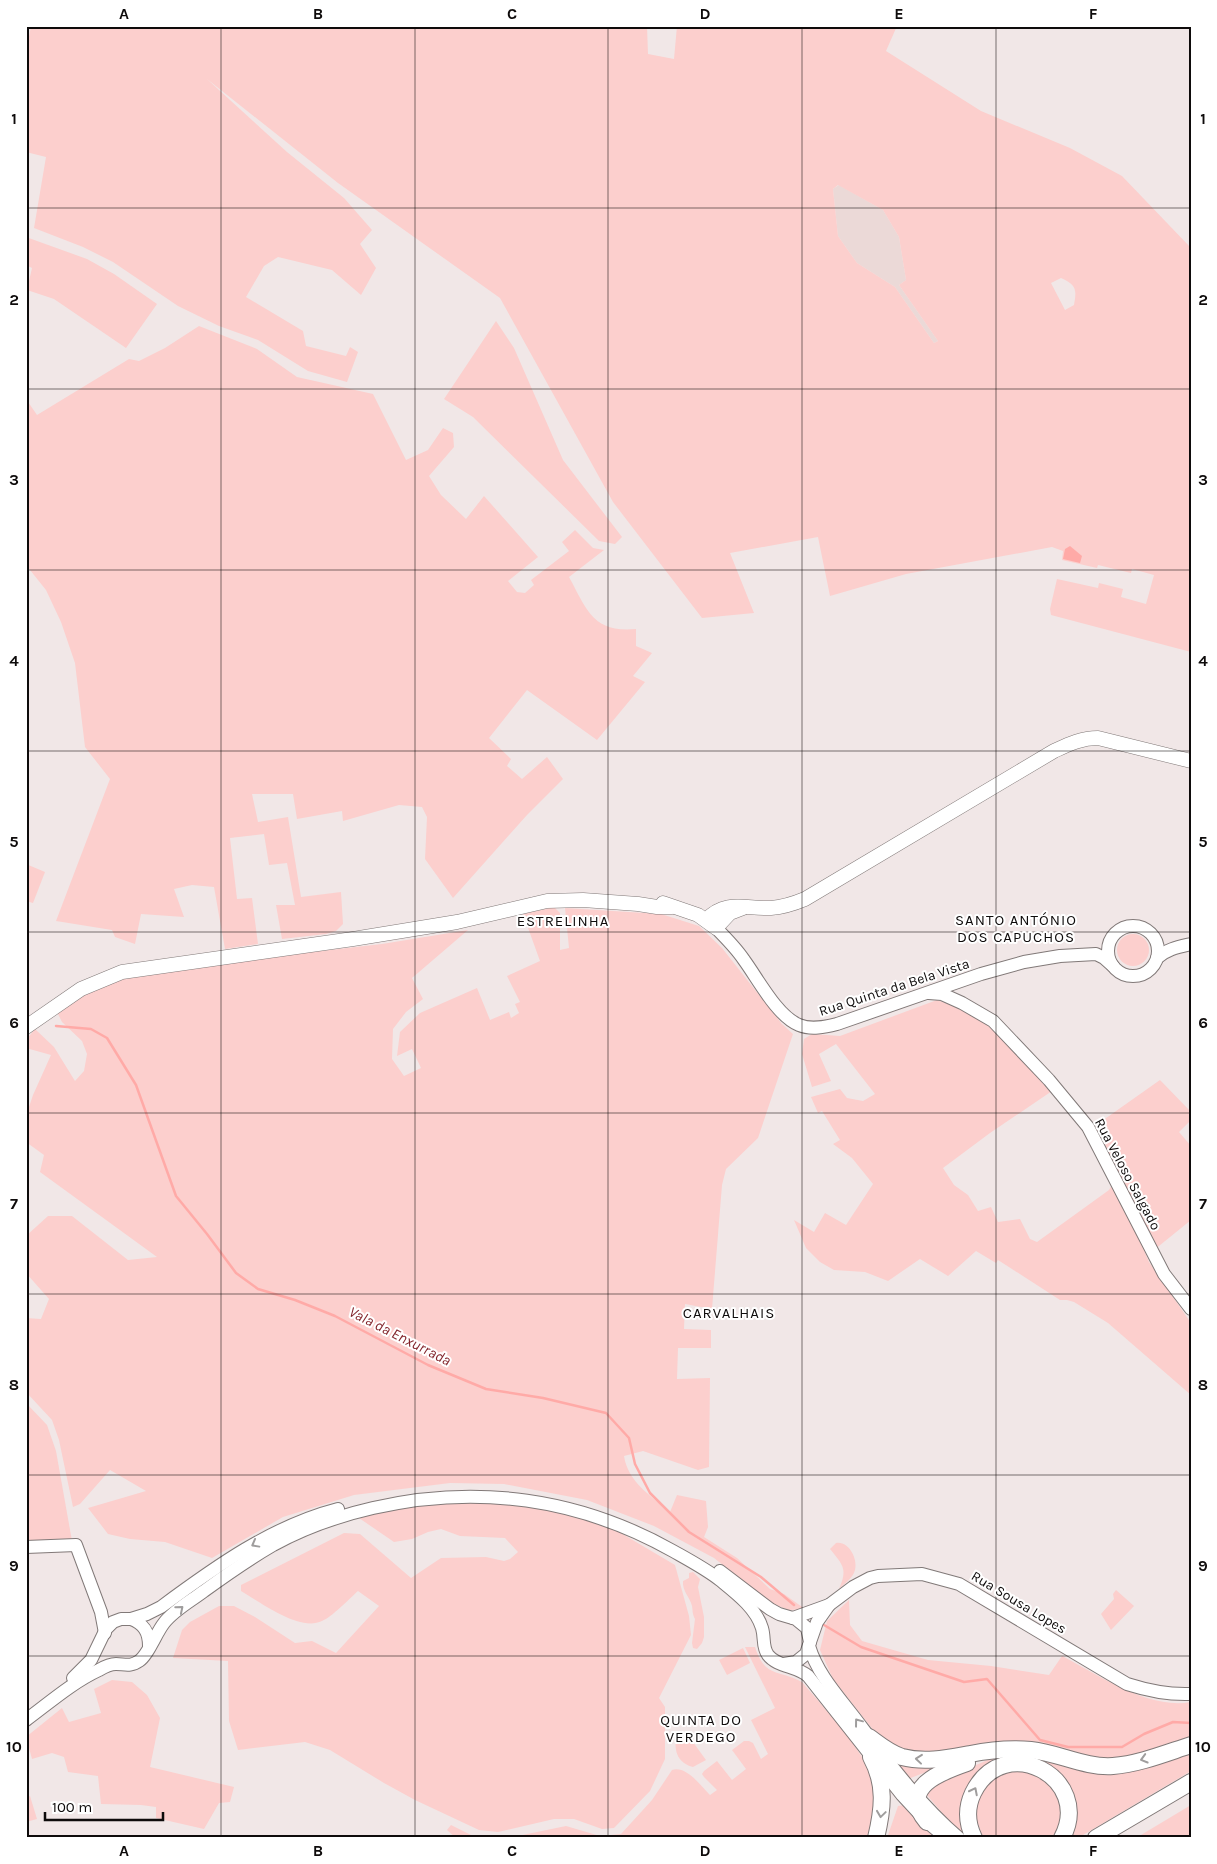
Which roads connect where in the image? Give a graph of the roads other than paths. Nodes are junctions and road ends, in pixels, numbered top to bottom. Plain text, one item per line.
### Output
1 (1191, 761) edge
2 (711, 924) junction
3 (1156, 943) junction
4 (1109, 944) junction
5 (1191, 944) edge
6 (1174, 948) junction
7 (1096, 954) junction
8 (1157, 958) junction
9 (1113, 966) junction
10 (955, 994) junction
11 (26, 1027) edge
12 (1191, 1309) edge
13 (26, 1547) edge
14 (94, 1592) junction
15 (829, 1605) junction
16 (791, 1618) junction
17 (126, 1619) junction
18 (104, 1635) junction
19 (764, 1635) junction
20 (810, 1644) junction
21 (149, 1646) junction
22 (118, 1664) junction
23 (784, 1664) junction
24 (1191, 1694) edge
25 (26, 1714) edge
26 (26, 1720) edge
27 (869, 1737) junction
28 (1191, 1745) edge
29 (1002, 1750) junction
30 (872, 1757) junction
31 (1191, 1782) edge
32 (1191, 1794) edge
33 (918, 1798) junction
34 (927, 1822) junction
35 (876, 1838) edge
36 (946, 1838) edge
37 (959, 1838) edge
38 (974, 1838) edge
39 (1062, 1838) edge
40 (1096, 1838) edge
41 (1118, 1838) edge

1 - 2 main road
2 - 10 main road, Rua Quinta da Bela Vista
2 - 11 main road
3 - 4 main road
3 - 6 main road
3 - 8 main road
4 - 7 main road
4 - 9 main road
5 - 6 main road
6 - 8 main road
7 - 9 main road
7 - 10 main road, Rua Quinta da Bela Vista
8 - 9 main road
10 - 12 main road, Rua Veloso Salgado
13 - 14 main road
14 - 17 main road
14 - 18 main road
15 - 16 main road, Rua Sousa Lopes
15 - 20 main road, Rua Sousa Lopes
15 - 24 main road, Rua Sousa Lopes
16 -> 17 main road
16 - 19 main road
16 - 20 main road
17 - 18 main road
17 - 21 main road
18 - 22 main road
18 - 25 main road
21 -> 19 main road
19 - 23 main road
20 - 23 main road
27 -> 20 main road
21 - 22 main road
22 - 26 main road
23 - 30 main road
29 -> 27 highway
27 - 33 main road
28 -> 29 highway
29 - 33 highway
30 - 34 main road
30 -> 35 highway
31 - 40 highway
32 - 41 highway
33 - 34 highway
33 - 37 main road
34 - 36 main road
38 -> 39 highway

